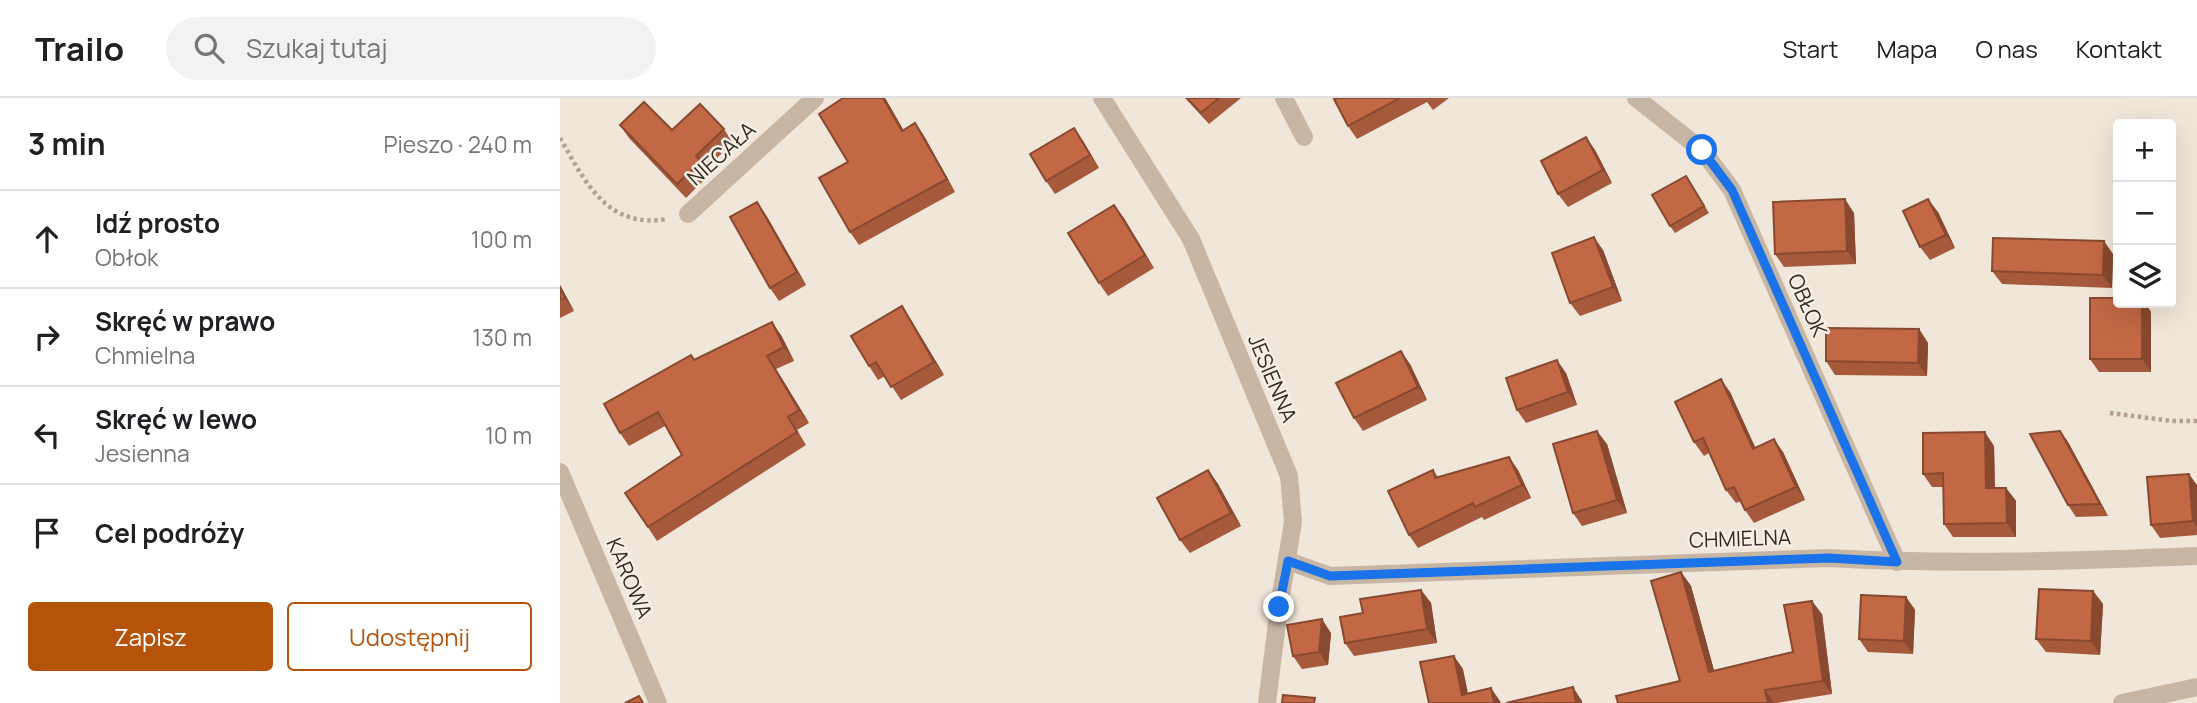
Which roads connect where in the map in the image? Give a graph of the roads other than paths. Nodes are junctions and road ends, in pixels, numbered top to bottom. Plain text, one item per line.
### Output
1 (815, 98) edge
2 (1101, 98) edge
3 (1284, 98) edge
4 (1636, 98) edge
5 (1304, 137) dead end
6 (688, 214) road end
7 (560, 472) edge
8 (2197, 556) edge
9 (1288, 561) junction
10 (1897, 562) junction
11 (2189, 693) edge
12 (658, 703) edge
13 (1267, 703) edge
14 (2122, 703) edge

1 - 6 street, NIECAŁA
2 - 9 street, JESIENNA
3 - 5 street
4 - 10 street, OBŁOK
7 - 12 street, KAROWA
8 - 10 street, CHMIELNA
9 - 10 street, CHMIELNA
9 - 13 street, JESIENNA
11 - 14 street

